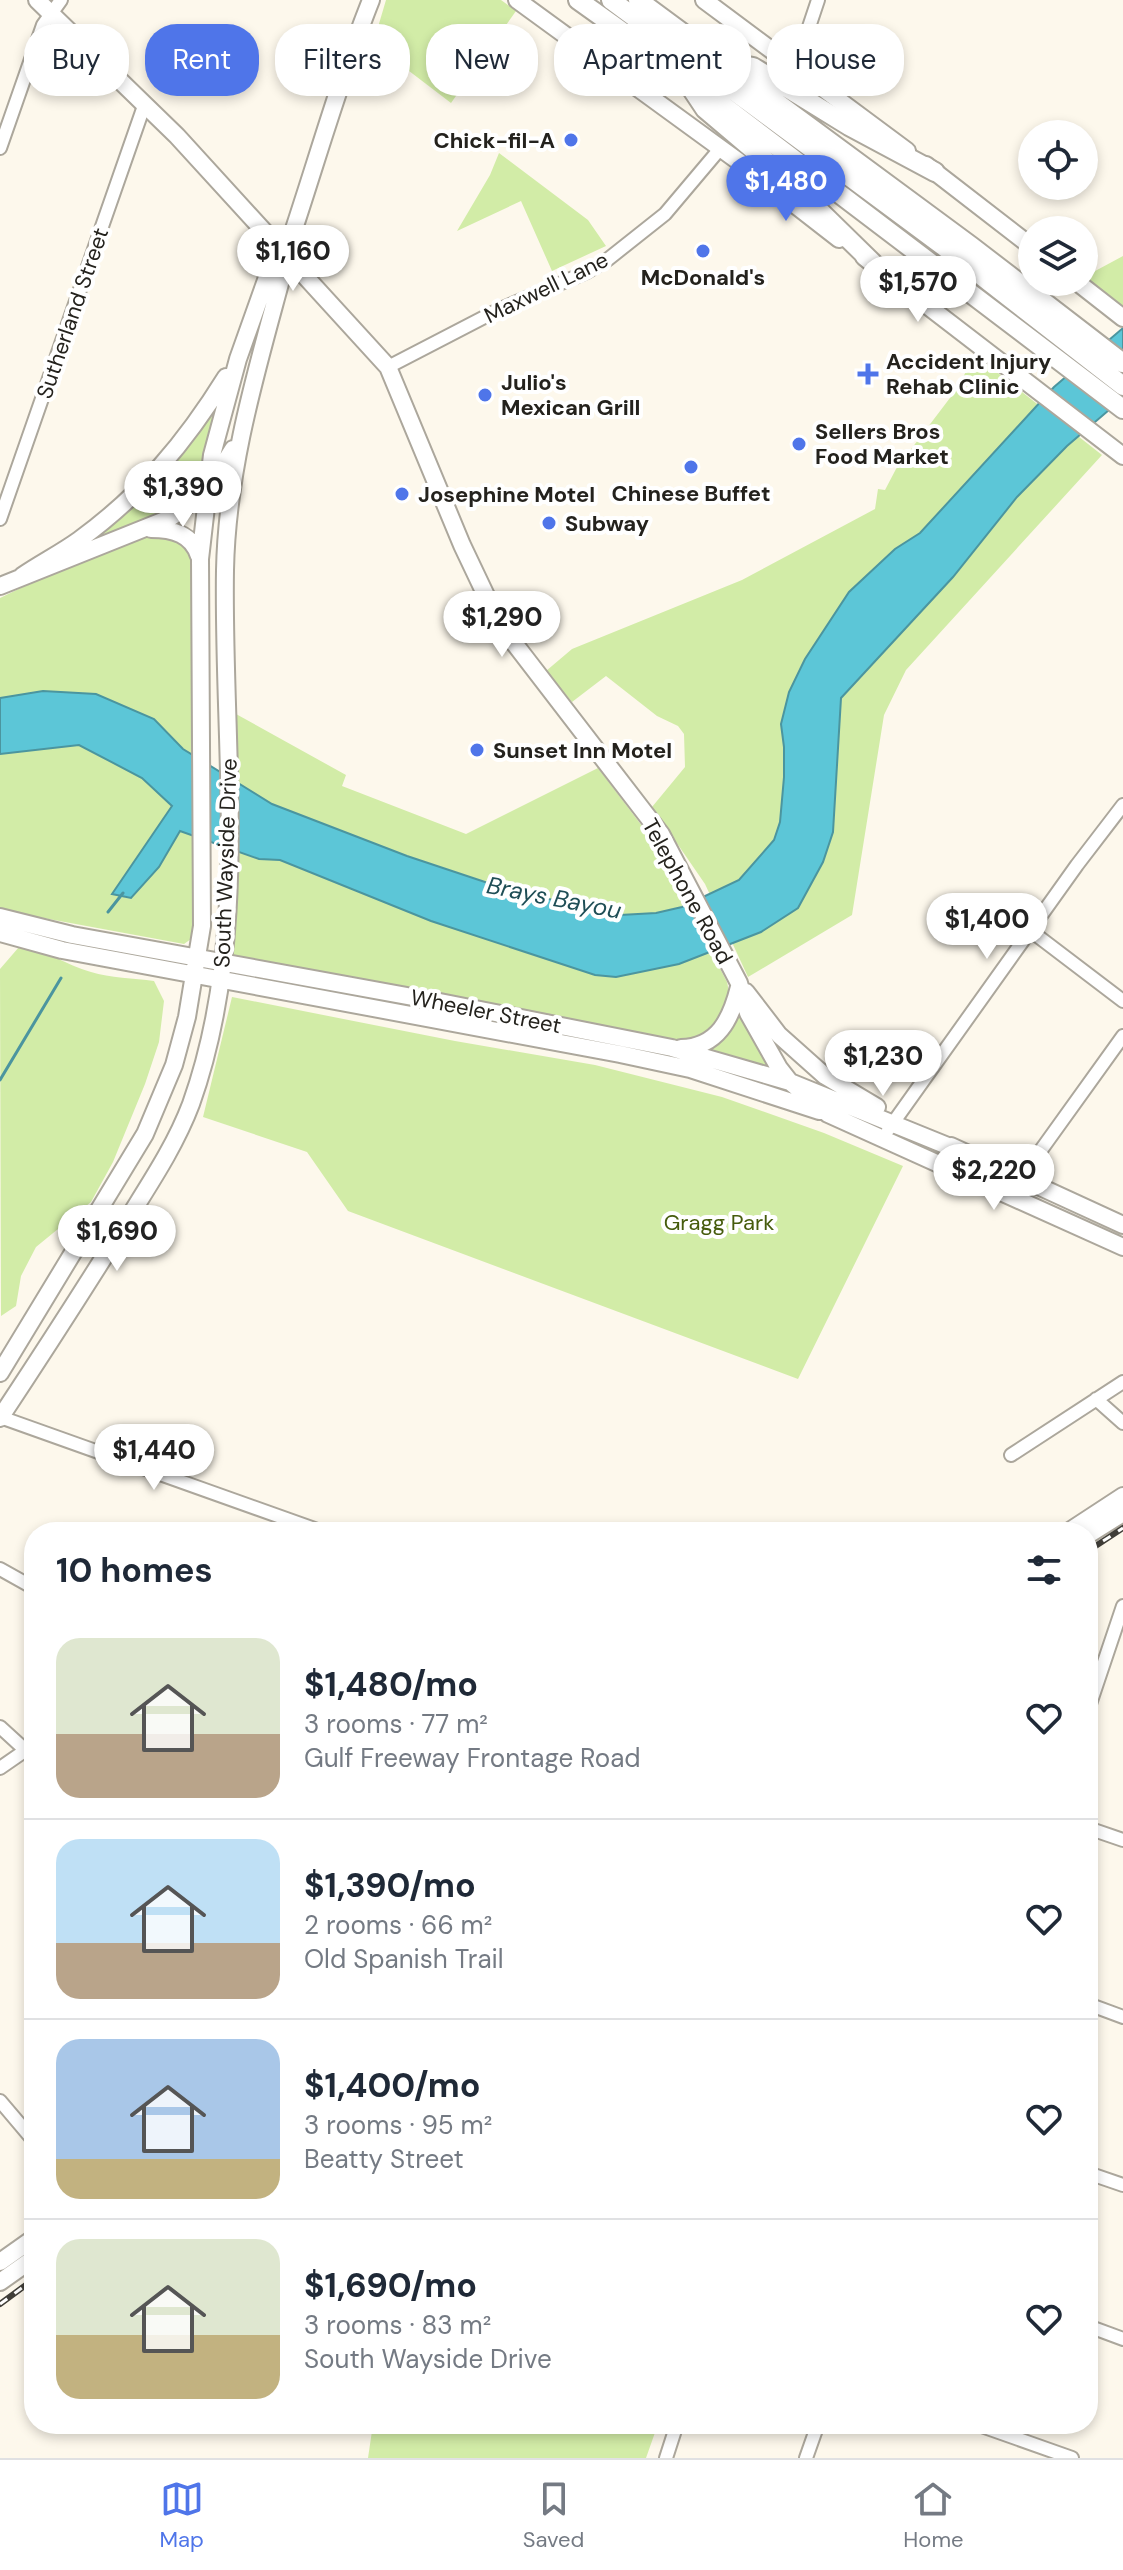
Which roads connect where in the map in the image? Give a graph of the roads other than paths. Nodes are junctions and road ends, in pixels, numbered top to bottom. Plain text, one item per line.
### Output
1 (37, 0) edge
2 (61, 0) edge
3 (371, 0) edge
4 (517, 0) edge
5 (578, 0) edge
6 (611, 0) edge
7 (638, 0) edge
8 (704, 0) edge
9 (818, 0) edge
10 (50, 13) junction
11 (612, 24) edge
12 (671, 24) edge
13 (810, 24) edge
14 (767, 45) edge
15 (751, 67) edge
16 (751, 83) edge
17 (697, 96) edge
18 (711, 96) edge
19 (835, 96) edge
20 (144, 106) junction
21 (0, 148) edge
22 (719, 150) junction
23 (935, 172) junction
24 (1018, 236) edge
25 (285, 256) junction
26 (875, 265) junction
27 (1095, 296) edge
28 (1123, 318) edge
29 (238, 359) junction
30 (1123, 363) edge
31 (388, 367) junction
32 (1123, 386) edge
33 (1123, 409) edge
34 (240, 437) junction
35 (1123, 456) edge
36 (208, 485) junction
37 (0, 519) edge
38 (145, 529) junction
39 (200, 559) junction
40 (22, 576) junction
41 (0, 586) edge
42 (1123, 805) edge
43 (1118, 823) edge
44 (0, 917) edge
45 (1031, 931) junction
46 (12, 932) edge
47 (198, 956) junction
48 (224, 961) junction
49 (196, 974) junction
50 (221, 979) junction
51 (739, 984) junction
52 (1123, 1001) edge
53 (1123, 1036) edge
54 (672, 1048) junction
55 (790, 1082) junction
56 (164, 1094) junction
57 (191, 1104) junction
58 (828, 1114) junction
59 (894, 1120) junction
60 (882, 1139) junction
61 (1020, 1176) junction
62 (1008, 1196) junction
63 (1123, 1225) edge
64 (1123, 1247) edge
65 (0, 1373) edge
66 (1123, 1382) edge
67 (1096, 1399) junction
68 (0, 1417) edge
69 (1123, 1423) edge
70 (1011, 1455) dead end
71 (1123, 1496) edge
72 (1123, 1513) edge
73 (275, 1522) edge
74 (1083, 1522) edge
75 (1098, 1529) edge
76 (0, 1569) edge
77 (24, 1582) edge
78 (1123, 1606) edge
79 (1108, 1656) junction
80 (1123, 1661) edge
81 (1098, 1683) edge
82 (0, 1727) edge
83 (24, 1749) edge
84 (24, 1757) edge
85 (0, 1768) edge
86 (1098, 1831) edge
87 (1123, 1840) edge
88 (1098, 2008) edge
89 (1123, 2017) edge
90 (0, 2101) edge
91 (24, 2129) edge
92 (1098, 2176) edge
93 (1123, 2185) edge
94 (24, 2245) edge
95 (0, 2262) edge
96 (24, 2265) edge
97 (0, 2282) edge
98 (1098, 2330) edge
99 (1123, 2339) edge
100 (674, 2434) edge
101 (814, 2434) edge
102 (1004, 2434) edge
103 (666, 2458) edge
104 (806, 2458) edge
105 (1072, 2458) edge

1 - 10 main road, Telephone Road
2 - 10 street
3 - 25 main road, South Wayside Drive
4 - 22 main road
5 - 11 highway
6 - 32 highway
7 - 12 highway
8 - 14 main road
9 - 13 street
10 - 20 main road, Telephone Road
10 - 21 street
15 - 23 highway
16 - 30 highway
17 - 26 highway
18 - 33 highway
19 - 23 main road
20 - 25 main road, Telephone Road
20 - 37 street, Sutherland Street
22 - 26 main road
22 - 31 street, Maxwell Lane
23 - 24 main road
25 - 29 main road, South Wayside Drive
25 - 31 main road, Telephone Road
25 - 34 main road, South Wayside Drive
26 - 35 main road
27 - 28 main road
29 - 36 main road, South Wayside Drive
29 - 40 main road
31 - 51 main road, Telephone Road
34 - 36 main road
34 - 48 main road, South Wayside Drive
36 - 38 main road
36 - 39 main road, South Wayside Drive
38 - 39 main road
38 - 40 main road
39 - 47 main road, South Wayside Drive
40 - 41 main road
42 - 43 street
43 - 45 street
44 - 46 main road, Wheeler Street
45 - 52 street
45 - 59 street
46 - 47 main road, Wheeler Street
46 - 49 main road, Wheeler Street
47 - 48 main road, Wheeler Street
47 - 49 main road, South Wayside Drive
48 - 50 main road, South Wayside Drive
48 - 54 main road, Wheeler Street
49 - 50 main road, Wheeler Street
49 - 56 main road, South Wayside Drive
50 - 57 main road, South Wayside Drive
50 - 58 main road, Wheeler Street
51 - 54 main road
51 - 55 main road, Telephone Road
51 - 59 main road, Telephone Road
53 - 61 street
54 - 55 main road, Wheeler Street
55 - 58 main road, Telephone Road
55 - 59 main road, Wheeler Street
56 - 57 main road
56 - 65 main road, South Wayside Drive
57 - 68 main road, South Wayside Drive
58 - 60 main road, Telephone Road
59 - 60 street
59 - 61 main road, Telephone Road
60 - 62 main road, Telephone Road
61 - 62 street
61 - 63 main road, Telephone Road
62 - 64 main road, Telephone Road
66 - 67 street
67 - 69 street
67 - 70 street
68 - 73 street
71 - 74 main road
72 - 75 main road
76 - 77 street
78 - 79 street
79 - 80 street
79 - 81 street
82 - 83 street
84 - 85 street
86 - 87 street
88 - 89 street
90 - 91 street
92 - 93 street
94 - 95 main road
96 - 97 main road
98 - 99 street
100 - 103 street
101 - 104 street
102 - 105 street

